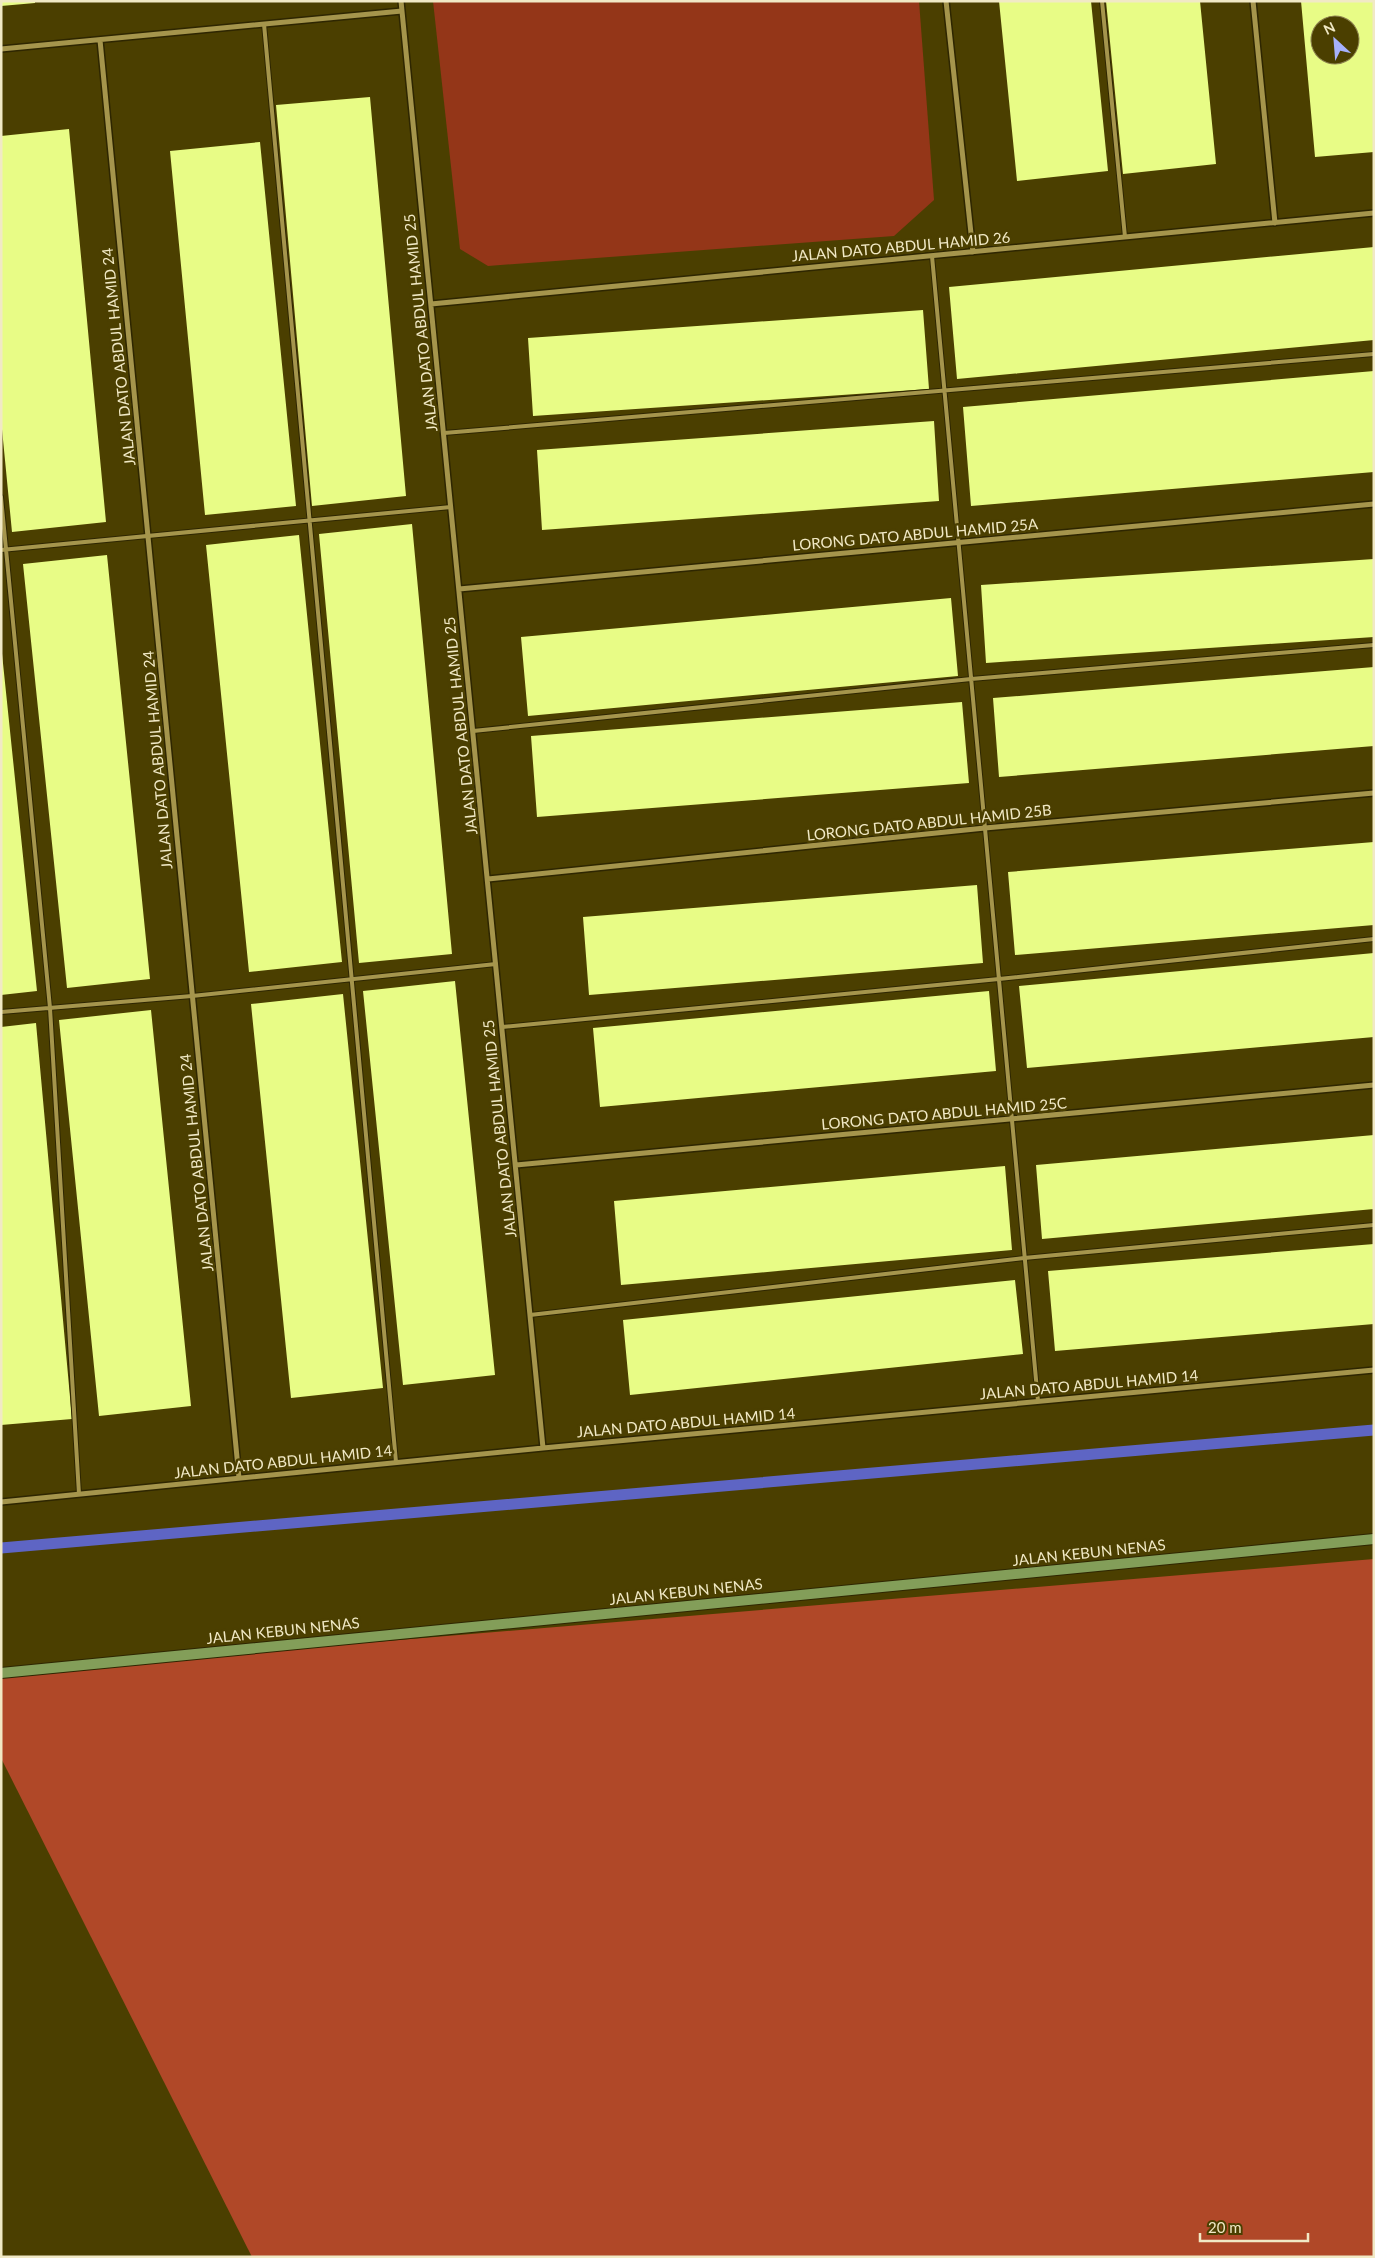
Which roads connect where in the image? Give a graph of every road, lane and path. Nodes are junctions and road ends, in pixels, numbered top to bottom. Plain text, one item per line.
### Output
1 (401, 1) edge
2 (946, 1) edge
3 (1102, 1) edge
4 (1254, 1) edge
5 (402, 11) junction
6 (264, 24) junction
7 (100, 40) junction
8 (1, 49) edge
9 (1374, 214) edge
10 (1275, 223) junction
11 (1125, 237) junction
12 (973, 252) junction
13 (932, 256) junction
14 (431, 304) junction
15 (1374, 354) edge
16 (944, 391) junction
17 (444, 433) junction
18 (1, 497) edge
19 (1374, 504) edge
20 (451, 507) junction
21 (310, 520) junction
22 (148, 536) junction
23 (959, 542) junction
24 (4, 550) edge
25 (459, 589) junction
26 (1374, 645) edge
27 (971, 679) junction
28 (473, 731) junction
29 (1374, 793) edge
30 (985, 828) junction
31 (488, 879) junction
32 (1374, 939) edge
33 (496, 964) junction
34 (999, 979) junction
35 (352, 980) junction
36 (192, 996) junction
37 (50, 1008) junction
38 (1, 1012) edge
39 (502, 1026) junction
40 (1374, 1085) edge
41 (1012, 1119) junction
42 (516, 1165) junction
43 (1374, 1225) edge
44 (1024, 1258) junction
45 (530, 1315) junction
46 (1374, 1370) edge
47 (1038, 1401) junction
48 (543, 1448) junction
49 (396, 1462) junction
50 (239, 1478) junction
51 (79, 1494) junction
52 (1, 1502) edge
53 (1374, 1539) edge
54 (1, 1673) edge

1 - 5 street, JALAN DATO ABDUL HAMID 25
2 - 12 street
3 - 11 lane
4 - 10 street
5 - 6 street
5 - 14 street, JALAN DATO ABDUL HAMID 25
6 - 7 street
6 - 21 lane
7 - 8 street
7 - 22 street, JALAN DATO ABDUL HAMID 24
9 - 10 street, JALAN DATO ABDUL HAMID 26
10 - 11 street, JALAN DATO ABDUL HAMID 26
11 - 12 street, JALAN DATO ABDUL HAMID 26
12 - 13 street, JALAN DATO ABDUL HAMID 26
13 - 14 street, JALAN DATO ABDUL HAMID 26
13 - 16 lane
14 - 17 street, JALAN DATO ABDUL HAMID 25
15 - 16 lane
16 - 17 lane
16 - 23 lane
17 - 20 street, JALAN DATO ABDUL HAMID 25
18 - 24 lane
19 - 23 street, LORONG DATO ABDUL HAMID 25A
20 - 21 lane
20 - 25 street, JALAN DATO ABDUL HAMID 25
21 - 22 lane
21 - 35 lane
22 - 24 lane
22 - 36 street, JALAN DATO ABDUL HAMID 24
23 - 25 street, LORONG DATO ABDUL HAMID 25A
23 - 27 lane
24 - 37 lane
25 - 28 street, JALAN DATO ABDUL HAMID 25
26 - 27 lane
27 - 28 lane
27 - 30 lane
28 - 31 street, JALAN DATO ABDUL HAMID 25
29 - 30 street, LORONG DATO ABDUL HAMID 25B
30 - 31 street, LORONG DATO ABDUL HAMID 25B
30 - 34 lane
31 - 33 street, JALAN DATO ABDUL HAMID 25
32 - 34 lane
33 - 35 lane
33 - 39 street, JALAN DATO ABDUL HAMID 25
34 - 39 lane
34 - 41 lane
35 - 36 lane
35 - 49 lane
36 - 37 lane
36 - 50 street, JALAN DATO ABDUL HAMID 24
37 - 38 lane
37 - 51 lane
39 - 42 street, JALAN DATO ABDUL HAMID 25
40 - 41 street, LORONG DATO ABDUL HAMID 25C
41 - 42 street, LORONG DATO ABDUL HAMID 25C
41 - 44 lane
42 - 45 street, JALAN DATO ABDUL HAMID 25
43 - 44 lane
44 - 45 lane
44 - 47 lane
45 - 48 street, JALAN DATO ABDUL HAMID 25
46 - 47 street, JALAN DATO ABDUL HAMID 14
47 - 48 street, JALAN DATO ABDUL HAMID 14
48 - 49 street, JALAN DATO ABDUL HAMID 14
49 - 50 street, JALAN DATO ABDUL HAMID 14
50 - 51 street, JALAN DATO ABDUL HAMID 14
51 - 52 street, JALAN DATO ABDUL HAMID 14
53 - 54 street, JALAN KEBUN NENAS

